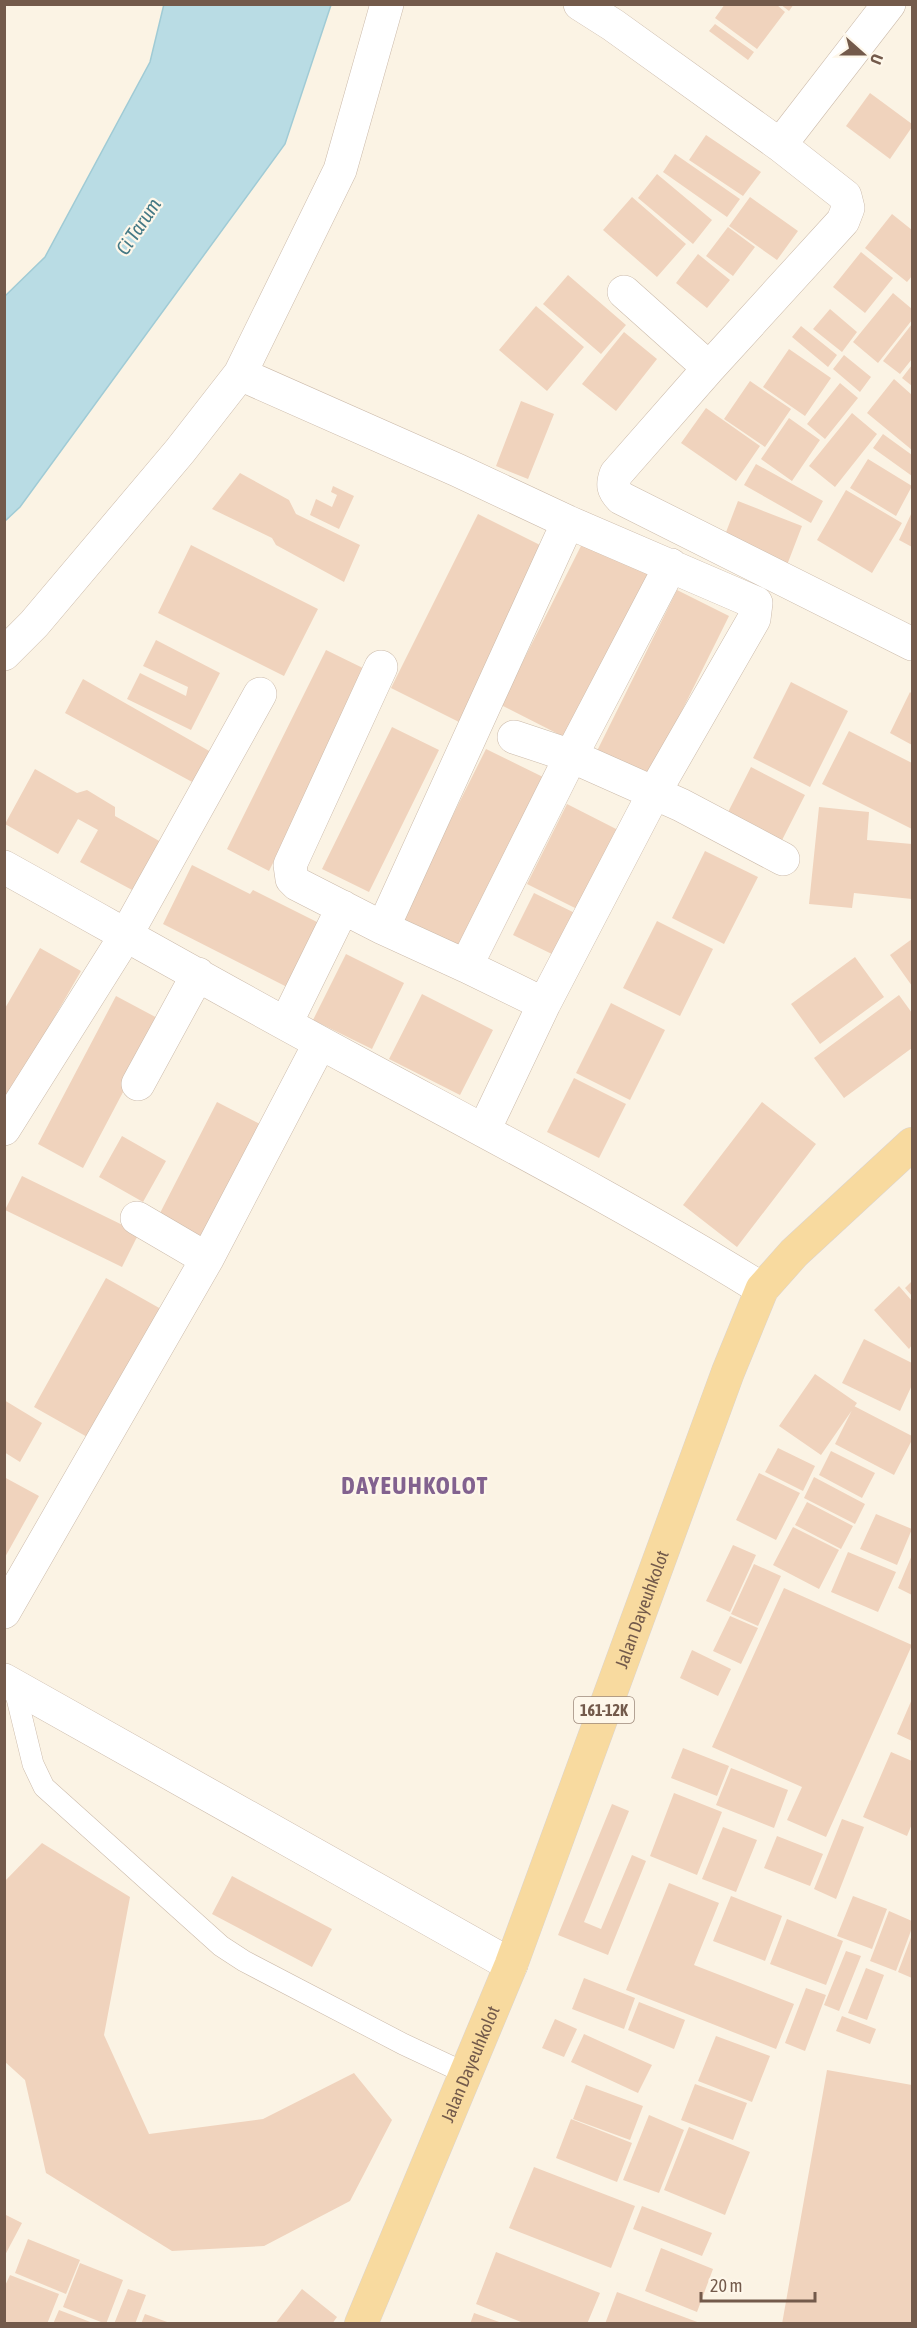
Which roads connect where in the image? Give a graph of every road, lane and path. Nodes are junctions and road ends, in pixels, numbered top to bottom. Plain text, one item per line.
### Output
1 (387, 4) edge
2 (580, 4) edge
3 (889, 4) edge
4 (618, 15) edge
5 (780, 145) junction
6 (624, 292) dead end
7 (709, 368) junction
8 (240, 374) junction
9 (568, 522) junction
10 (671, 565) junction
11 (912, 644) edge
12 (4, 654) edge
13 (381, 668) dead end
14 (260, 694) dead end
15 (514, 736) dead end
16 (572, 756) junction
17 (654, 793) junction
18 (783, 859) dead end
19 (4, 867) edge
20 (343, 907) junction
21 (383, 928) junction
22 (126, 935) junction
23 (466, 966) junction
24 (198, 974) junction
25 (544, 1004) junction
26 (286, 1023) junction
27 (320, 1043) junction
28 (138, 1084) dead end
29 (4, 1129) edge
30 (484, 1130) junction
31 (912, 1144) edge
32 (137, 1218) dead end
33 (207, 1258) junction
34 (762, 1289) junction
35 (4, 1612) edge
36 (9, 1683) edge
37 (511, 1965) junction
38 (467, 2074) junction
39 (361, 2324) edge

1 - 8 street
2 - 4 street
3 - 5 street
4 - 5 street
5 - 7 street
6 - 7 street
7 - 11 street
8 - 9 street
8 - 12 street
9 - 10 street
9 - 21 street
10 - 16 street
10 - 17 street
13 - 20 street
14 - 22 street
15 - 16 street
16 - 17 street
16 - 23 street
17 - 18 street
17 - 25 street
19 - 22 street
20 - 21 street
20 - 26 street
21 - 23 street
22 - 24 street
22 - 29 street
23 - 25 street
24 - 26 street
24 - 28 street
25 - 30 street
26 - 27 street
27 - 30 street
27 - 33 street
30 - 34 street
31 - 34 main road, Jalan Dayeuhkolot / 161-12K
32 - 33 street
33 - 35 street
34 - 37 main road, Jalan Dayeuhkolot / 161-12K
36 - 37 street
36 - 38 lane
37 - 38 main road, Jalan Dayeuhkolot / 161-12K
38 - 39 main road, Jalan Dayeuhkolot / 161-12K

